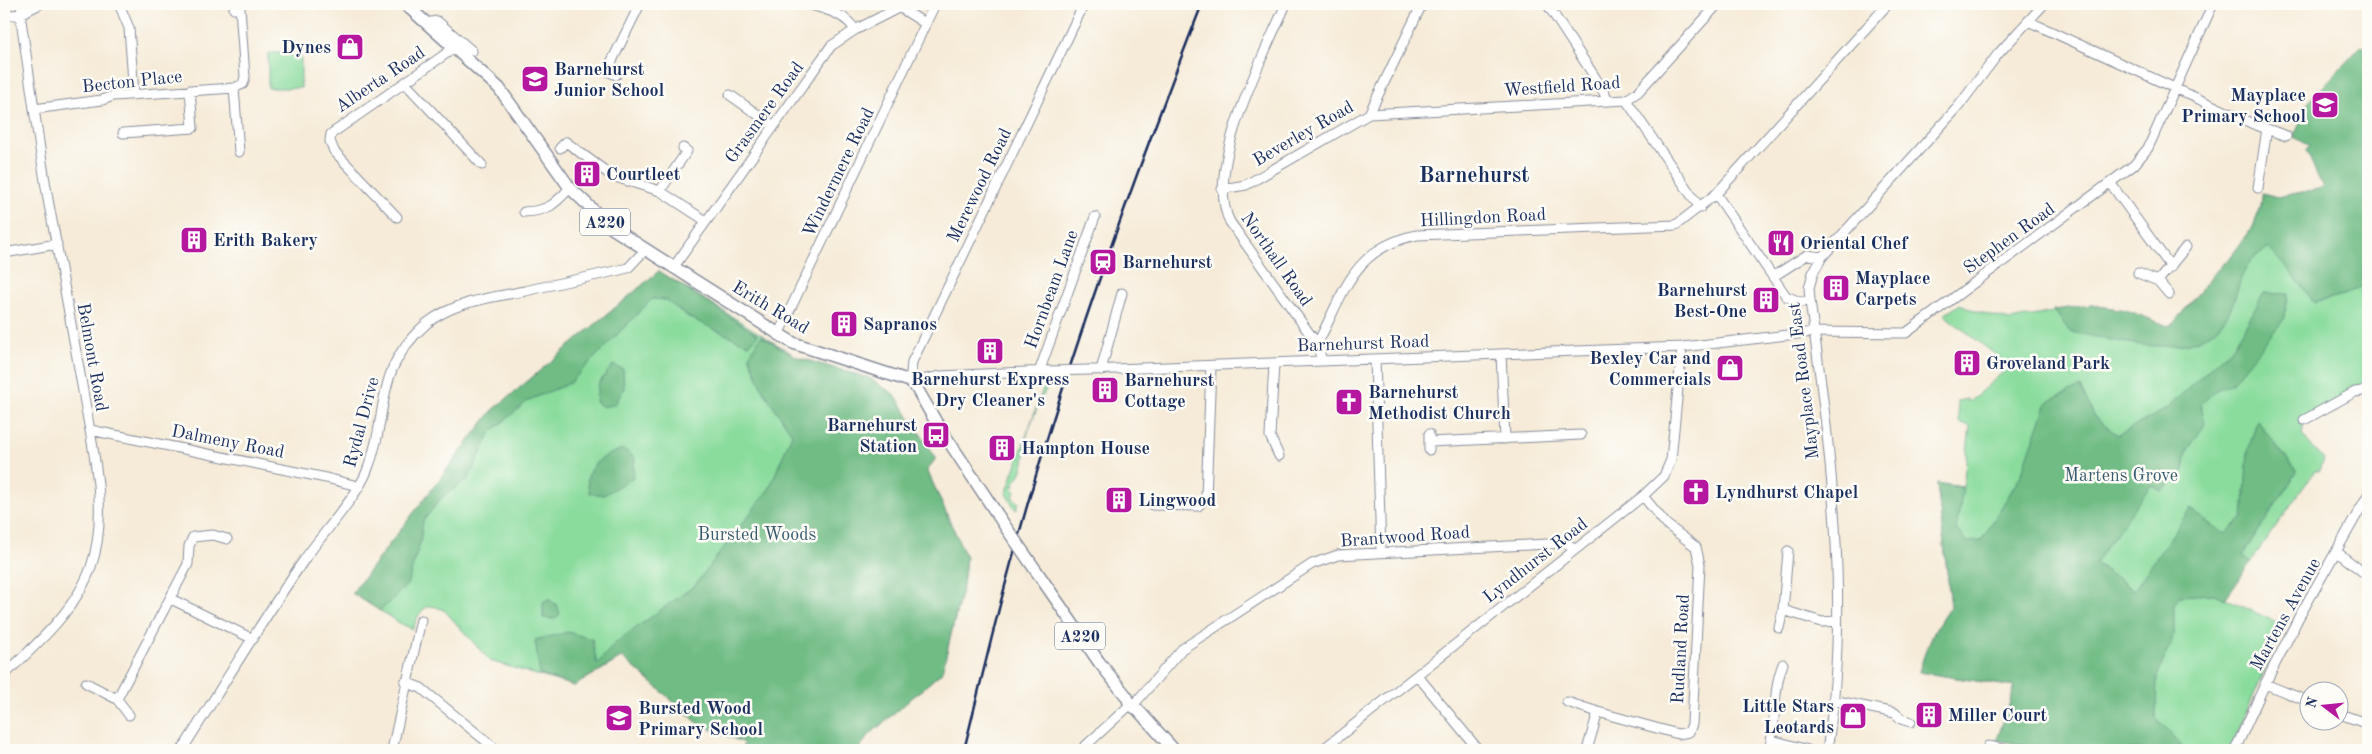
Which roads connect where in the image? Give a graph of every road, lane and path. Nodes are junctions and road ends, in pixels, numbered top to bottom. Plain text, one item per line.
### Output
1 (23, 4) edge
2 (40, 4) edge
3 (119, 4) edge
4 (406, 4) edge
5 (640, 4) edge
6 (808, 4) edge
7 (935, 4) edge
8 (1084, 4) edge
9 (1286, 4) edge
10 (1422, 4) edge
11 (1547, 4) edge
12 (1718, 4) edge
13 (1888, 4) edge
14 (2044, 4) edge
15 (2213, 4) edge
16 (903, 6) edge
17 (234, 9) dead end
18 (20, 14) junction
19 (4, 16) edge
20 (2028, 22) junction
21 (426, 23) junction
22 (926, 24) junction
23 (856, 30) junction
24 (453, 46) junction
25 (472, 51) dead end
26 (616, 75) dead end
27 (405, 83) junction
28 (234, 88) junction
29 (2175, 88) junction
30 (190, 90) junction
31 (134, 94) junction
32 (730, 95) dead end
33 (1626, 100) junction
34 (1608, 101) junction
35 (34, 109) junction
36 (1369, 114) junction
37 (774, 126) junction
38 (2267, 129) junction
39 (124, 133) dead end
40 (2286, 136) dead end
41 (562, 143) dead end
42 (683, 148) dead end
43 (239, 152) dead end
44 (482, 165) dead end
45 (2111, 184) junction
46 (570, 188) junction
47 (2258, 188) dead end
48 (1222, 189) junction
49 (660, 191) junction
50 (1716, 194) junction
51 (1700, 208) junction
52 (524, 212) dead end
53 (397, 217) dead end
54 (1095, 217) dead end
55 (706, 221) junction
56 (56, 244) junction
57 (2186, 247) dead end
58 (645, 250) junction
59 (4, 253) edge
60 (1822, 257) junction
61 (2171, 267) junction
62 (673, 268) junction
63 (2138, 273) dead end
64 (1774, 276) junction
65 (2158, 281) junction
66 (1122, 293) dead end
67 (2169, 294) dead end
68 (1810, 301) junction
69 (1814, 332) junction
70 (778, 335) junction
71 (1317, 344) junction
72 (1682, 347) junction
73 (1502, 354) junction
74 (1375, 359) junction
75 (1322, 360) junction
76 (1274, 363) junction
77 (1211, 366) junction
78 (1101, 370) junction
79 (1043, 372) junction
80 (913, 382) junction
81 (2368, 390) edge
82 (2304, 420) dead end
83 (90, 430) junction
84 (1581, 435) dead end
85 (1505, 439) junction
86 (1429, 442) dead end
87 (1279, 456) dead end
88 (358, 486) junction
89 (2368, 495) edge
90 (1643, 496) junction
91 (1152, 505) dead end
92 (227, 539) dead end
93 (1574, 550) junction
94 (1788, 551) dead end
95 (1381, 552) junction
96 (2337, 552) junction
97 (2368, 576) edge
98 (171, 600) junction
99 (1784, 610) junction
100 (420, 620) dead end
101 (1837, 622) junction
102 (1779, 628) dead end
103 (254, 639) junction
104 (1783, 664) dead end
105 (4, 675) edge
106 (1417, 675) junction
107 (405, 682) junction
108 (86, 683) dead end
109 (2265, 684) junction
110 (2300, 698) edge
111 (117, 699) junction
112 (1833, 700) junction
113 (1567, 702) dead end
114 (1132, 703) junction
115 (1598, 712) junction
116 (129, 715) dead end
117 (2350, 718) edge
118 (1911, 722) dead end
119 (2368, 724) edge
120 (1772, 740) junction
121 (1988, 746) dead end
122 (1477, 748) dead end
123 (182, 750) edge
124 (392, 750) edge
125 (497, 750) edge
126 (1081, 750) edge
127 (1174, 750) edge
128 (1322, 750) edge
129 (1586, 750) edge
130 (1769, 750) edge
131 (1808, 750) edge
132 (1827, 750) edge
133 (2008, 750) edge
134 (2235, 750) edge

1 - 18 street
2 - 18 street
3 - 31 street
4 - 21 main road, Erith Road / A220
5 - 26 street
6 - 23 street
7 - 22 street, Windermere Road
8 - 80 street, Merewood Road
9 - 48 street, Northall Road
10 - 36 street, Beverley Road
11 - 34 street
12 - 33 street, Westfield Road
13 - 50 street
14 - 20 street, Mayplace Road East
15 - 29 street, Stephen Road
16 - 22 street
16 - 23 street, Grasmere Road
17 - 28 street
18 - 19 street
18 - 35 street, Belmont Road
20 - 29 street
20 - 60 street, Mayplace Road East
21 - 24 main road, Erith Road / A220
21 - 25 street
22 - 70 street, Windermere Road
23 - 37 street, Grasmere Road
24 - 27 street, Alberta Road
24 - 46 main road, Erith Road / A220
27 - 44 street
27 - 53 street, Alberta Road
28 - 30 street, Becton Place
28 - 43 street
29 - 38 street
29 - 45 street, Stephen Road
30 - 31 street, Becton Place
30 - 39 street
31 - 35 street, Becton Place
32 - 37 street
33 - 34 street, Westfield Road
33 - 51 street
34 - 36 street, Westfield Road
35 - 56 street, Belmont Road
36 - 48 street, Beverley Road
37 - 55 street, Grasmere Road
38 - 40 street
38 - 47 street
41 - 49 street
42 - 49 street
45 - 61 street
45 - 69 street, Stephen Road
46 - 52 street
46 - 58 main road, Erith Road / A220
48 - 71 street, Northall Road
49 - 55 street
50 - 51 street, Hillingdon Road
50 - 64 street
51 - 71 street, Hillingdon Road
54 - 79 street, Hornbeam Lane
55 - 62 street, Grasmere Road
56 - 59 street
56 - 83 street, Belmont Road
57 - 61 street
58 - 62 main road, Erith Road / A220
58 - 88 street, Rydal Drive
60 - 64 street
60 - 68 street, Mayplace Road East
61 - 65 street
62 - 70 main road, Erith Road / A220
63 - 65 street
64 - 68 street
65 - 67 street
66 - 78 street
68 - 69 street, Mayplace Road East
69 - 72 street, Barnehurst Road
69 - 101 street, Mayplace Road East
70 - 80 main road, Erith Road / A220
71 - 75 street, Northall Road
72 - 73 street, Barnehurst Road
72 - 90 street, Lyndhurst Road
73 - 74 street, Barnehurst Road
73 - 85 street
74 - 75 street, Barnehurst Road
74 - 95 street
75 - 76 street, Barnehurst Road
76 - 77 street, Barnehurst Road
76 - 87 street
77 - 78 street, Barnehurst Road
77 - 91 street
78 - 79 street, Barnehurst Road, bridge
79 - 80 street, Barnehurst Road
80 - 114 main road, A220, bridge
81 - 82 street
83 - 88 street, Dalmeny Road
83 - 105 street, Belmont Road
84 - 85 street
85 - 86 street
88 - 103 street, Rydal Drive
89 - 96 street, Martens Avenue
90 - 93 street, Lyndhurst Road
90 - 115 street, Rudland Road
92 - 98 street
93 - 95 street, Brantwood Road
93 - 106 street, Lyndhurst Road
94 - 99 street
95 - 114 street, Brantwood Road
96 - 97 street
96 - 109 street, Martens Avenue
98 - 103 street
98 - 111 street
99 - 101 street
99 - 102 street
100 - 107 street
101 - 112 street, Mayplace Road East
103 - 123 street, Rydal Drive
104 - 120 street
106 - 122 street
106 - 128 street, Lyndhurst Road
107 - 124 street
107 - 125 street
108 - 111 street
109 - 110 street
109 - 134 street, Martens Avenue
111 - 116 street
112 - 118 street
112 - 132 street, Mayplace Road East
113 - 115 street, Rudland Road
114 - 126 street, Brantwood Road
114 - 127 main road, A220
115 - 129 street
117 - 119 street
120 - 130 street
120 - 131 street
121 - 133 street

